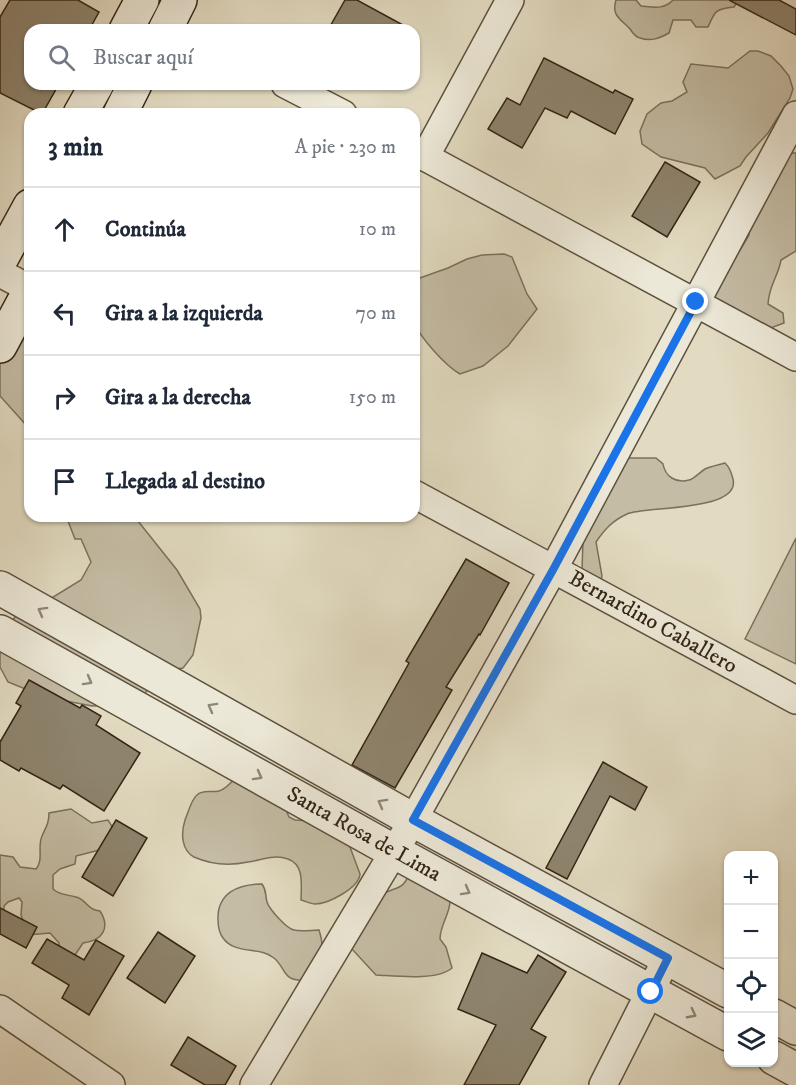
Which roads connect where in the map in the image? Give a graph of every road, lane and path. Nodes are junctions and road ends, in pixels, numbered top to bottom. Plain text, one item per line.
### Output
1 (510, 0) edge
2 (132, 10) edge
3 (173, 21) edge
4 (94, 90) edge
5 (132, 90) edge
6 (297, 90) edge
7 (83, 108) edge
8 (123, 108) edge
9 (331, 108) edge
10 (796, 114) edge
11 (420, 154) edge
12 (24, 217) edge
13 (0, 261) edge
14 (0, 273) edge
15 (24, 287) edge
16 (24, 301) edge
17 (696, 302) junction
18 (0, 346) edge
19 (796, 357) edge
20 (420, 497) edge
21 (554, 568) junction
22 (0, 588) edge
23 (0, 633) edge
24 (796, 700) edge
25 (413, 820) junction
26 (393, 851) junction
27 (668, 958) junction
28 (724, 988) edge
29 (651, 992) junction
30 (0, 1009) edge
31 (778, 1018) edge
32 (796, 1028) edge
33 (724, 1031) edge
34 (778, 1060) edge
35 (796, 1070) edge
36 (111, 1085) edge
37 (254, 1085) edge
38 (603, 1085) edge

1 - 11 street
2 - 3 street
4 - 7 street
5 - 8 street
6 - 9 street
10 - 17 street
11 - 17 street
12 - 13 street
14 - 15 street
16 - 18 street
17 - 19 street
17 - 21 street
20 - 21 street, Bernardino Caballero
21 - 24 street, Bernardino Caballero
21 - 25 street
25 -> 22 street
23 -> 26 street, Santa Rosa de Lima
25 - 26 street
25 - 27 street
26 -> 29 street, Santa Rosa de Lima
26 - 37 street
27 - 28 street
27 - 29 street
29 -> 33 street, Santa Rosa de Lima
29 - 38 street
30 - 36 street
31 - 32 street
34 - 35 street

